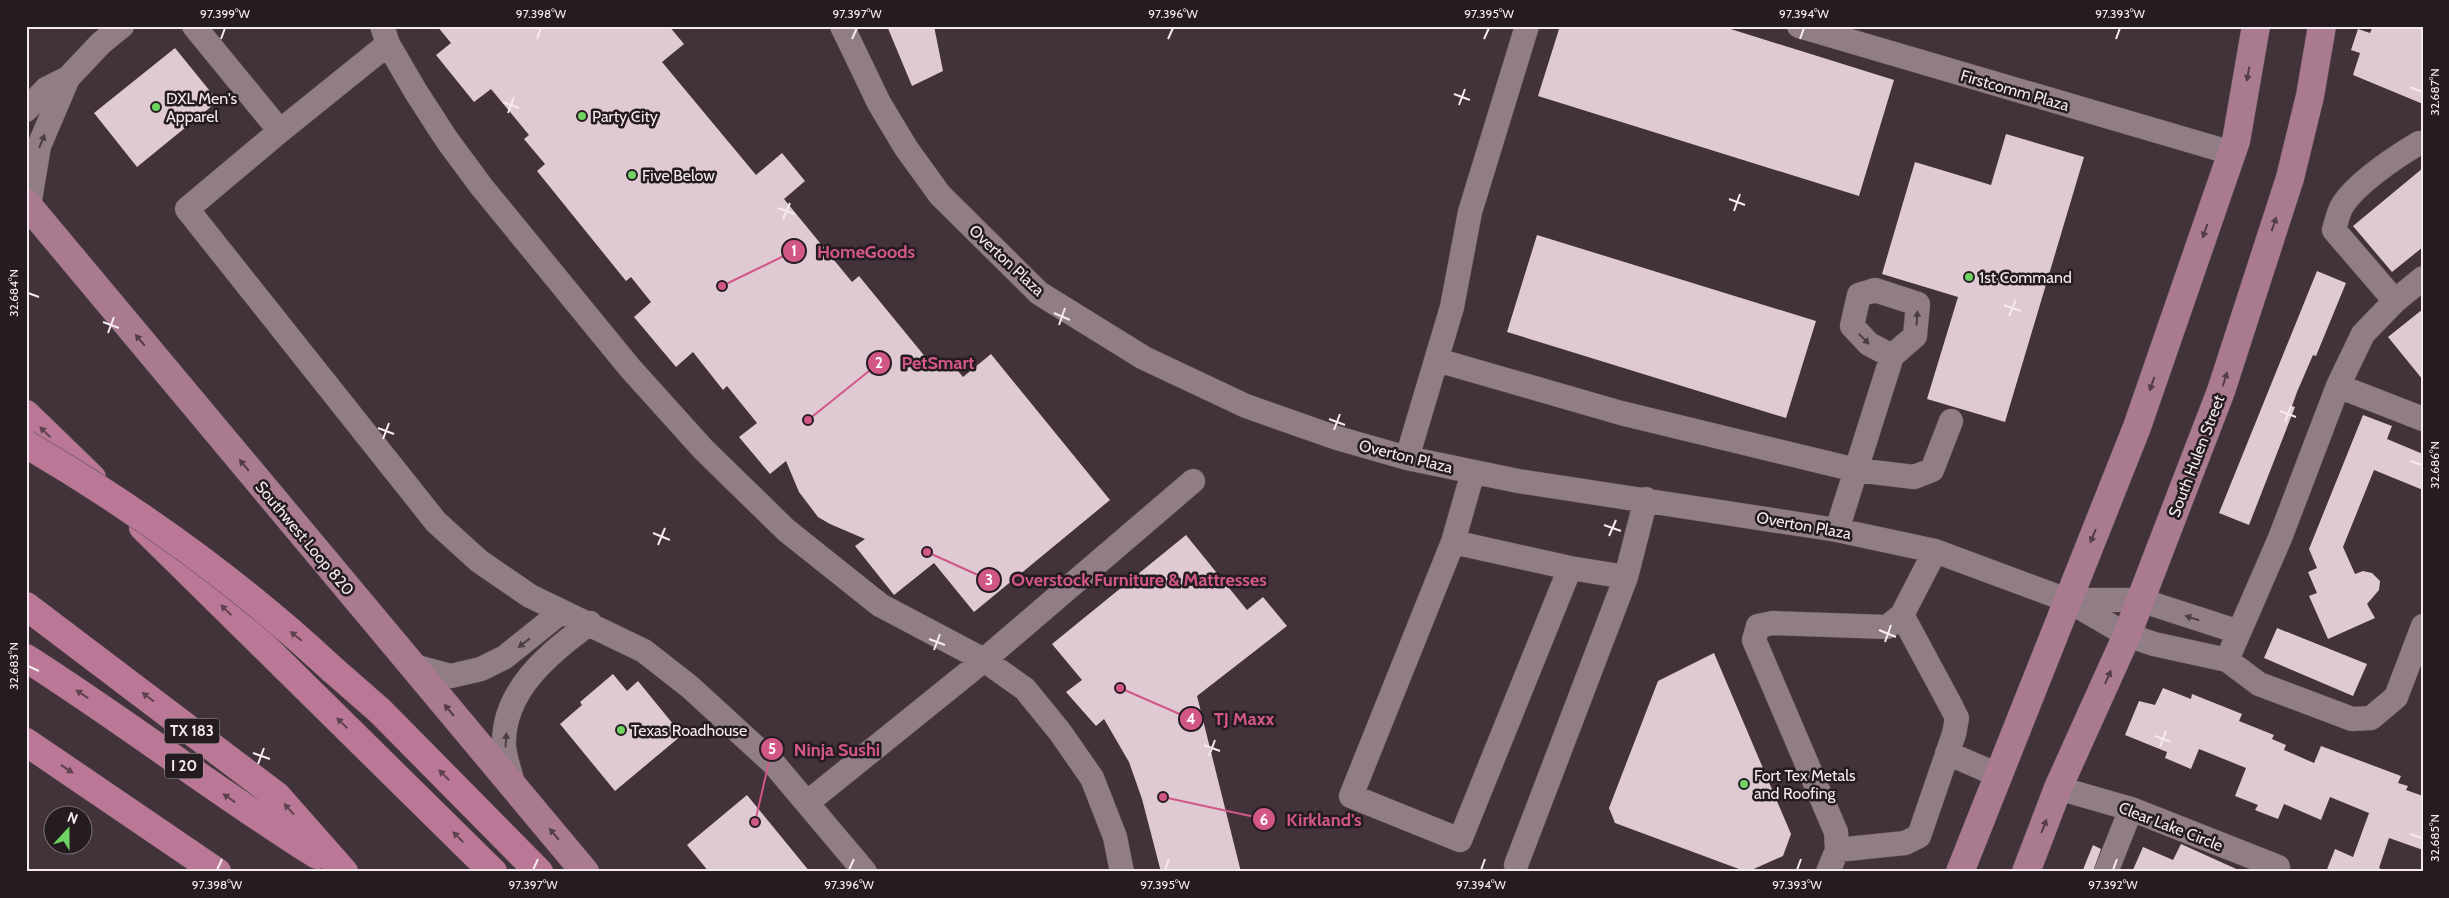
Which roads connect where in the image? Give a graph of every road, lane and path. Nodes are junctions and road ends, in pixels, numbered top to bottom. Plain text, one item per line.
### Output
1 (122, 26) edge
2 (194, 26) edge
3 (842, 26) edge
4 (1527, 26) edge
5 (1799, 26) edge
6 (2256, 26) edge
7 (2322, 26) edge
8 (385, 35) edge
9 (68, 78) junction
10 (26, 110) edge
11 (280, 130) junction
12 (2423, 144) edge
13 (2232, 153) junction
14 (28, 204) edge
15 (2423, 278) edge
16 (2395, 301) junction
17 (1892, 356) dead end
18 (1437, 360) junction
19 (2338, 386) junction
20 (26, 414) edge
21 (2423, 419) edge
22 (1950, 421) dead end
23 (26, 444) edge
24 (1407, 458) junction
25 (1856, 470) junction
26 (1473, 472) junction
27 (1193, 481) dead end
28 (1646, 500) junction
29 (1837, 530) junction
30 (1454, 542) junction
31 (1935, 552) junction
32 (1570, 568) junction
33 (1626, 577) junction
34 (2067, 600) junction
35 (2140, 600) junction
36 (26, 606) edge
37 (561, 612) junction
38 (1902, 615) junction
39 (590, 623) junction
40 (2423, 626) edge
41 (2239, 632) junction
42 (2126, 635) junction
43 (26, 658) edge
44 (984, 660) junction
45 (2227, 660) junction
46 (410, 665) junction
47 (26, 742) edge
48 (1947, 753) junction
49 (1998, 775) junction
50 (514, 788) junction
51 (2058, 788) junction
52 (808, 802) junction
53 (2131, 810) junction
54 (1837, 850) junction
55 (1516, 865) dead end
56 (217, 872) edge
57 (344, 872) edge
58 (493, 872) edge
59 (539, 872) edge
60 (585, 872) edge
61 (866, 872) edge
62 (1122, 872) edge
63 (1828, 872) edge
64 (1960, 872) edge
65 (2026, 872) edge
66 (2106, 872) edge
67 (2277, 872) edge

1 - 9 street
2 - 11 street
3 - 24 street, Overton Plaza
4 - 18 street
5 - 13 street, Firstcomm Plaza
6 -> 13 main road
35 -> 7 main road, South Hulen Street
8 - 11 street
8 - 44 street
9 - 10 street
14 -> 9 street
11 - 37 street
12 - 16 street
13 -> 34 main road
46 -> 14 main road, Southwest Loop 820
15 - 16 street
16 - 19 street
17 - 25 street
18 - 24 street
18 - 25 street
19 - 21 street
19 - 41 street
58 -> 20 highway
22 - 25 street
59 -> 23 highway, bridge
24 - 26 street, Overton Plaza
25 - 29 street
26 - 28 street, Overton Plaza
26 - 30 street
27 - 44 street
28 - 29 street, Overton Plaza
28 - 33 street
29 - 31 street, Overton Plaza
30 - 32 street
30 - 32 street
31 - 34 street, Overton Plaza
31 - 38 street
32 - 33 street
33 - 55 street
34 - 35 street
34 - 42 street
34 - 49 main road
41 -> 35 street
35 - 42 main road, South Hulen Street
57 -> 36 highway, TX 183
37 - 39 street
37 -> 46 street
38 - 48 street
38 - 54 street
50 -> 39 street
39 - 52 street
40 - 45 street
41 - 45 street
42 - 45 street
51 -> 42 main road, South Hulen Street
57 -> 43 highway, I 20
44 - 52 street
44 - 62 street
50 -> 46 main road, Southwest Loop 820
47 -> 56 highway
48 - 49 street
48 - 54 street
49 - 64 main road
60 -> 50 main road, Southwest Loop 820
51 - 53 street, Clear Lake Circle
65 -> 51 main road, South Hulen Street
52 - 61 street
53 - 66 street
53 - 67 street, Clear Lake Circle
54 - 63 street

